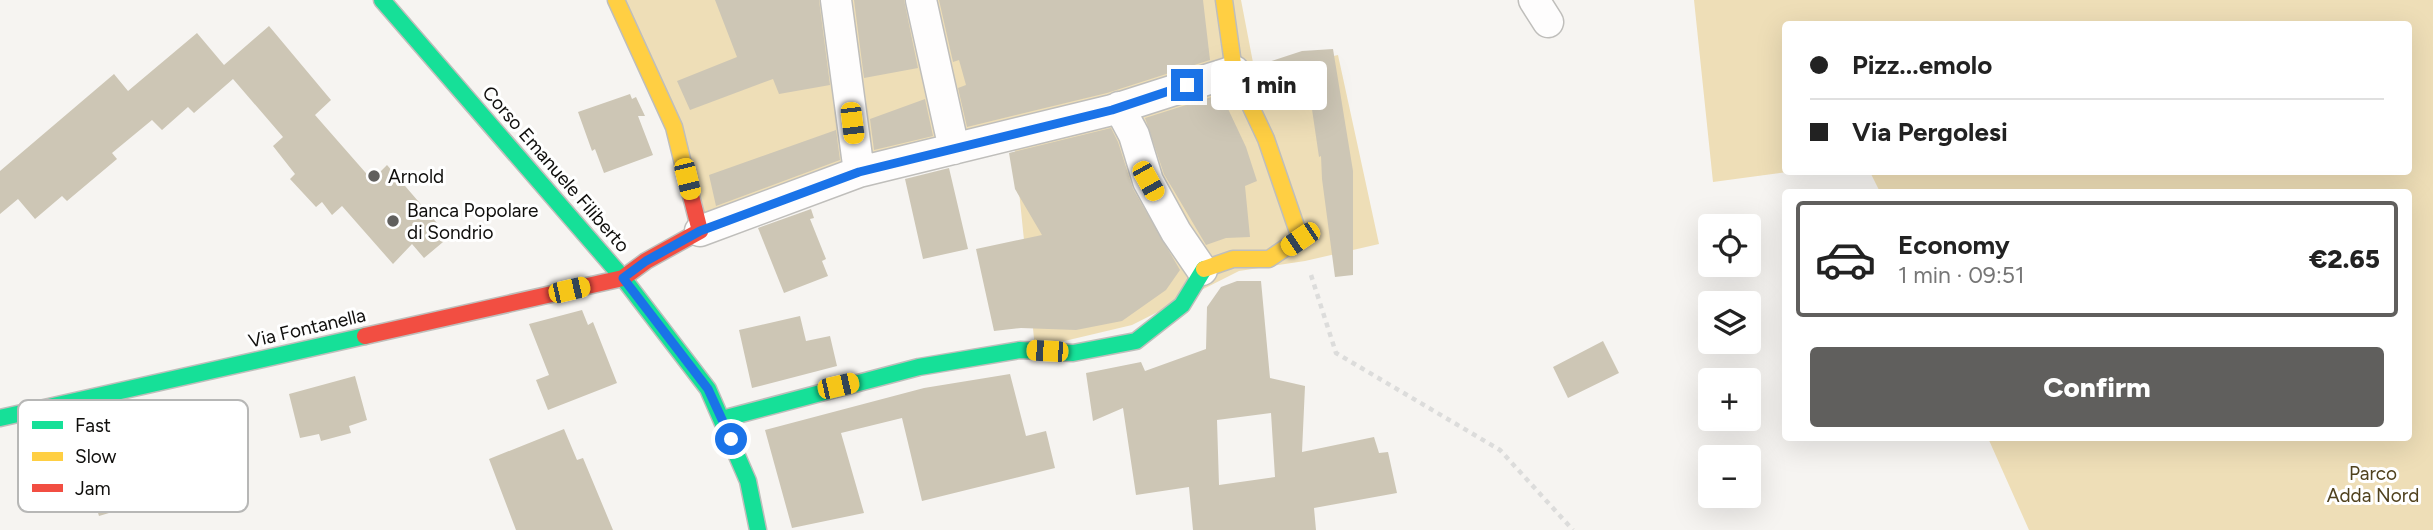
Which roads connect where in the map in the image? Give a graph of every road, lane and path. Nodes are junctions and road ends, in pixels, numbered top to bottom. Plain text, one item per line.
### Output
1 (382, 0) edge
2 (616, 0) edge
3 (836, 0) edge
4 (921, 0) edge
5 (1224, 0) edge
6 (1234, 71) junction
7 (1119, 107) junction
8 (954, 149) junction
9 (859, 172) junction
10 (700, 231) junction
11 (1300, 239) junction
12 (1202, 270) junction
13 (623, 278) junction
14 (80, 400) edge
15 (18, 414) edge
16 (0, 418) edge
17 (722, 419) junction
18 (758, 530) edge
19 (1573, 530) edge

1 - 13 street, Corso Emanuele Filiberto
2 - 10 street
3 - 9 street
4 - 8 street
5 - 6 street
6 - 7 street
6 - 11 street
7 - 8 street
7 - 12 street
8 - 9 street
9 - 10 street
10 - 13 street
11 - 12 street
11 - 19 path
12 - 17 street
13 - 14 street, Via Fontanella
13 - 17 street, Corso Emanuele Filiberto
15 - 16 street, Via Fontanella
17 - 18 street, Corso Emanuele Filiberto

